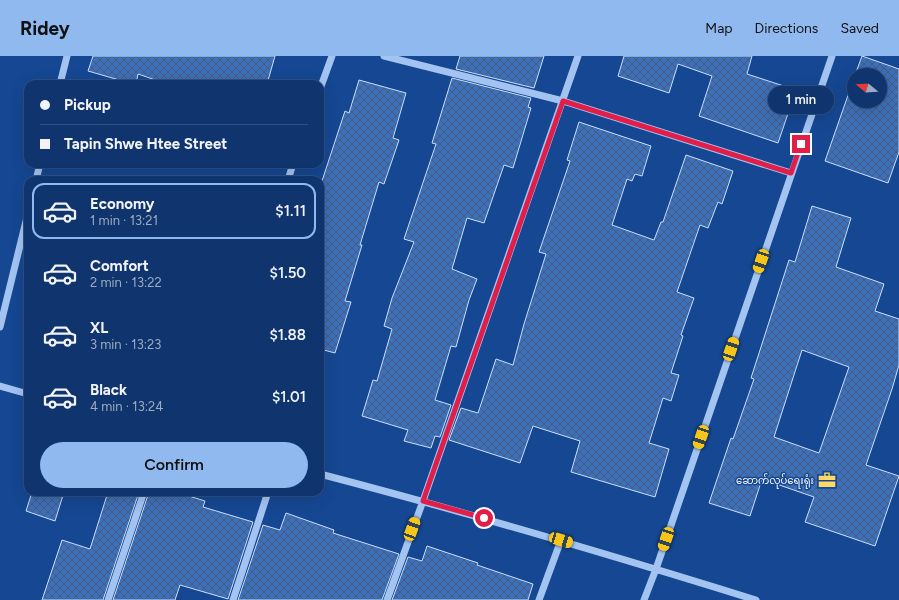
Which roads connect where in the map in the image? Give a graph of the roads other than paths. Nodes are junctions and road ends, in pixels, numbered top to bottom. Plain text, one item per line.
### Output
1 (67, 56) edge
2 (332, 56) edge
3 (384, 56) edge
4 (578, 56) edge
5 (832, 56) edge
6 (61, 80) edge
7 (323, 80) edge
8 (563, 101) junction
9 (791, 173) junction
10 (24, 229) edge
11 (0, 327) edge
12 (0, 386) edge
13 (24, 393) edge
14 (324, 475) edge
15 (143, 496) edge
16 (267, 496) edge
17 (423, 501) junction
18 (561, 540) junction
19 (656, 569) junction
20 (108, 600) edge
21 (233, 600) edge
22 (387, 600) edge
23 (539, 600) edge
24 (644, 600) edge
25 (756, 600) edge

1 - 6 street
2 - 7 street
3 - 8 street
4 - 8 street
5 - 9 street
8 - 9 street
8 - 17 street
9 - 19 street
10 - 11 street
12 - 13 street
14 - 17 street
15 - 20 street
16 - 21 street
17 - 18 street
17 - 22 street
18 - 19 street
18 - 23 street
19 - 24 street
19 - 25 street

